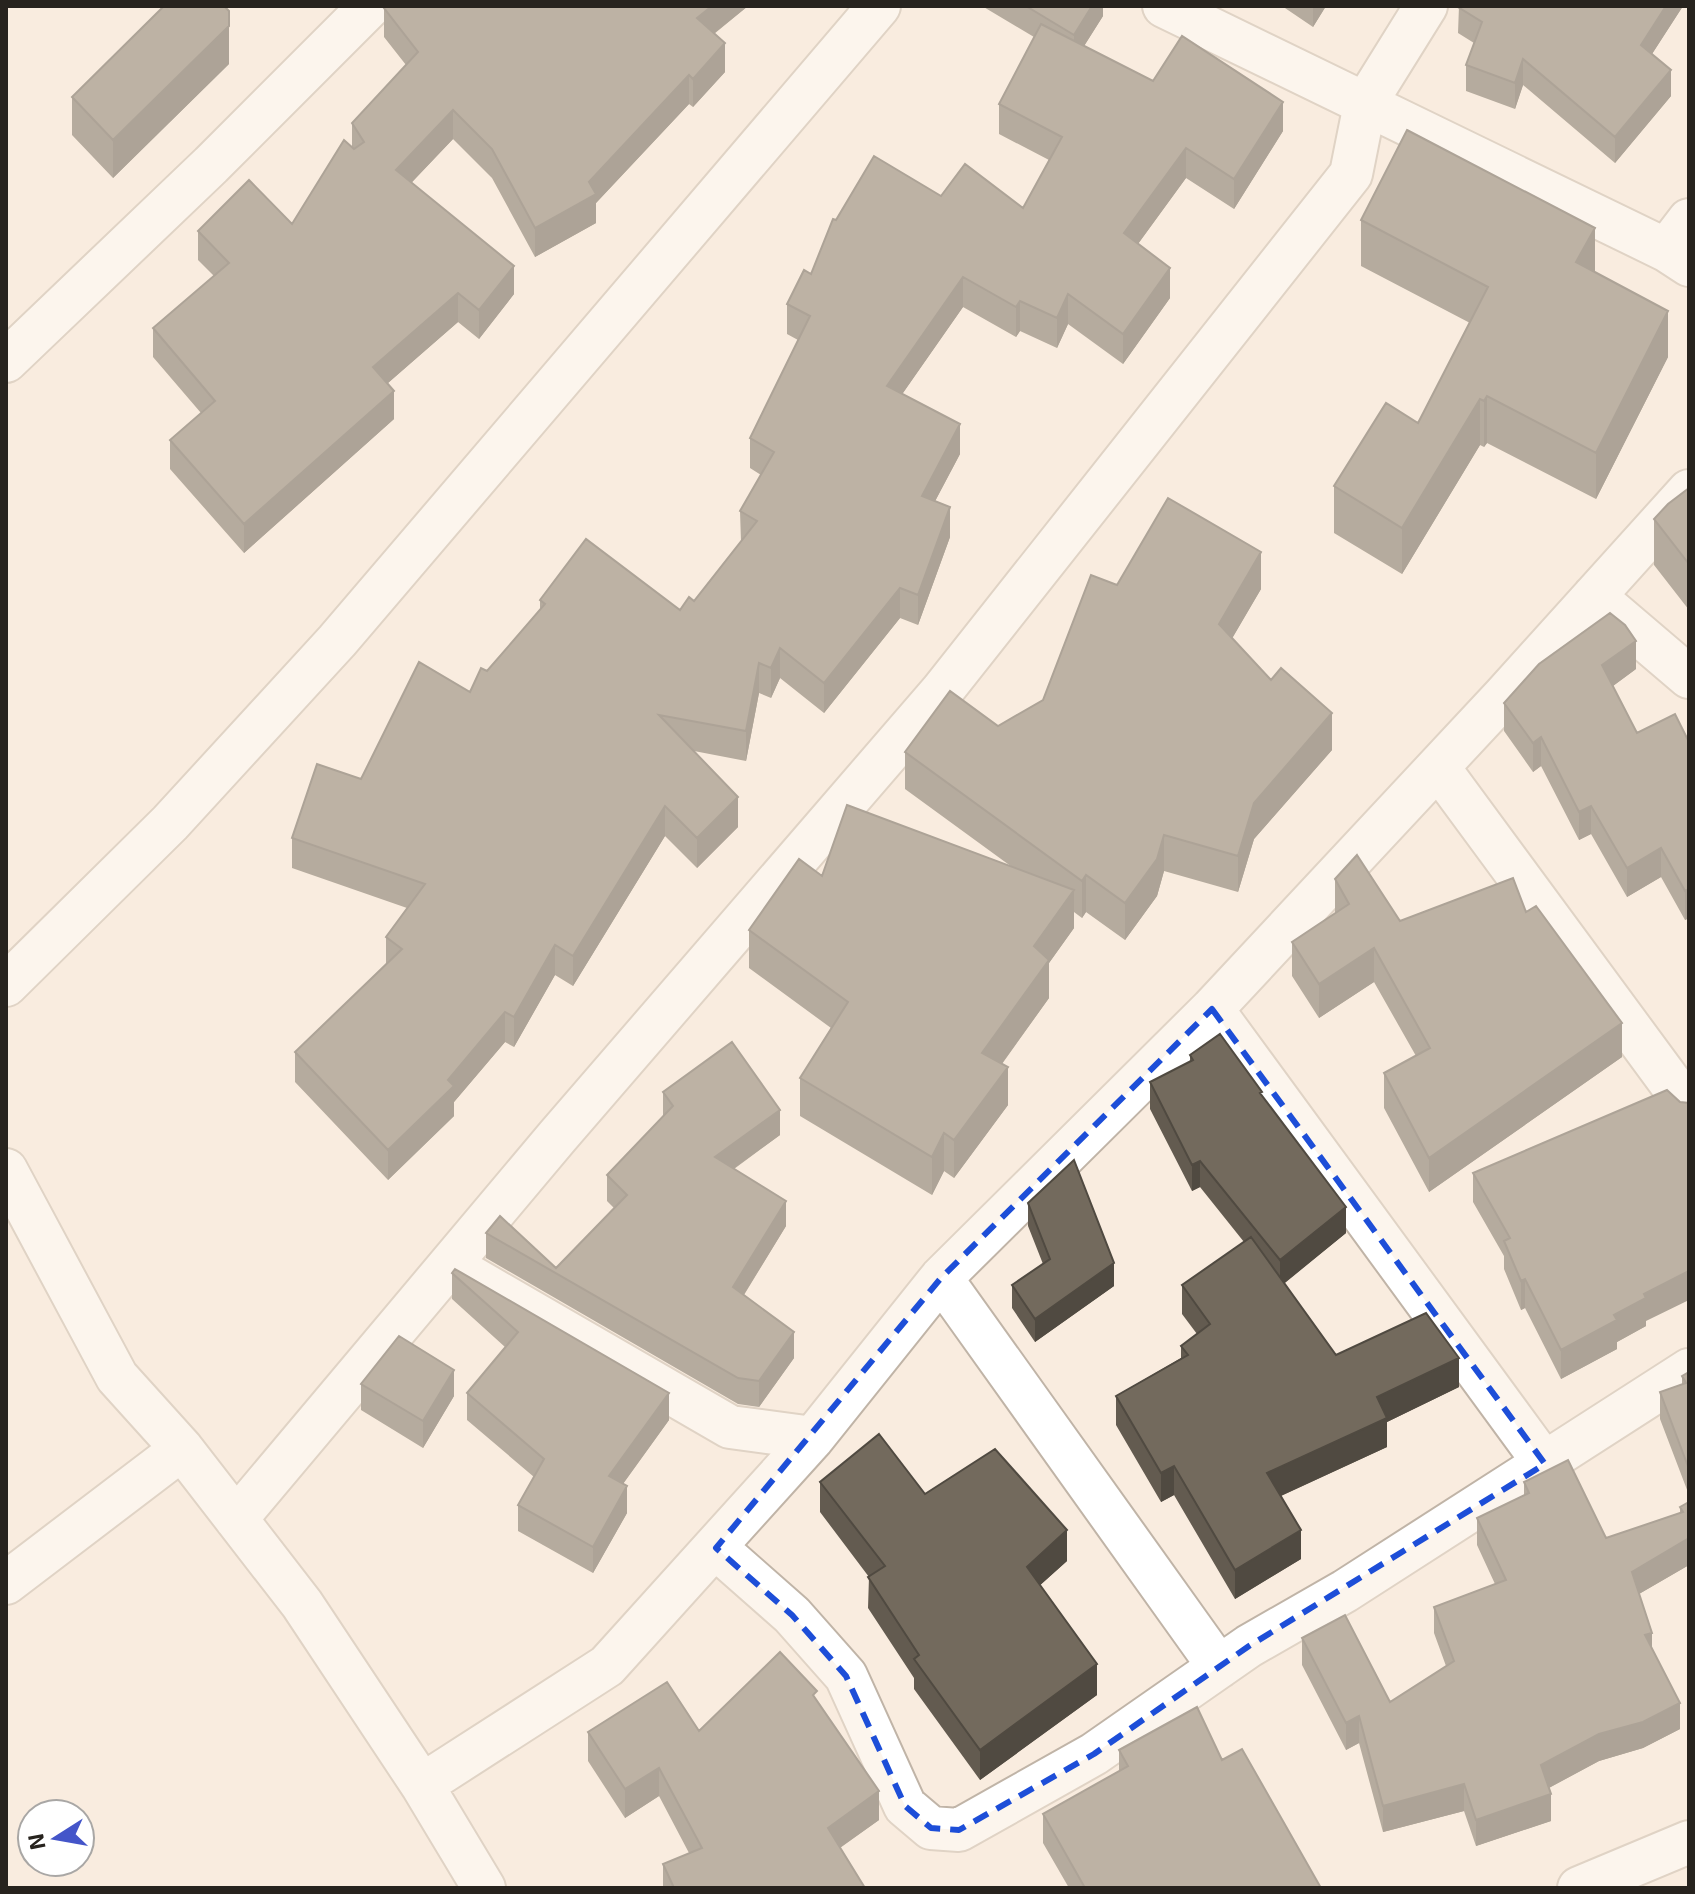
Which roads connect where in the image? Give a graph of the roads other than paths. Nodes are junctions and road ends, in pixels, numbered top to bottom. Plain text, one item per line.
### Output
1 (370, 6) edge
2 (879, 6) edge
3 (1164, 6) edge
4 (1426, 6) edge
5 (1365, 104) junction
6 (1681, 245) edge
7 (6, 361) edge
8 (1689, 491) edge
9 (1594, 596) junction
10 (1689, 677) edge
11 (1438, 767) junction
12 (6, 985) edge
13 (1212, 1009) junction
14 (1689, 1108) edge
15 (6, 1170) edge
16 (450, 1265) junction
17 (941, 1278) junction
18 (1689, 1370) edge
19 (730, 1427) junction
20 (813, 1438) junction
21 (182, 1449) junction
22 (1545, 1464) junction
23 (760, 1496) junction
24 (236, 1519) junction
25 (716, 1548) junction
26 (6, 1583) edge
27 (1219, 1667) junction
28 (422, 1785) junction
29 (1689, 1842) edge
30 (484, 1888) edge
31 (1579, 1888) edge

1 - 7 street
2 - 12 street
3 - 5 street
4 - 5 street
5 - 6 street
5 - 16 street
8 - 9 street
9 - 10 street
9 - 11 street
11 - 13 street
11 - 14 street
13 - 17 street
13 - 22 street
15 - 21 street
16 - 19 street
16 - 24 street
17 - 20 street
17 - 27 street
18 - 22 street
19 - 20 street
19 - 23 street
20 - 23 street
21 - 24 street
21 - 26 street
22 - 27 street
23 - 25 street
24 - 28 street
25 - 27 street
25 - 28 street
28 - 30 street
29 - 31 street

